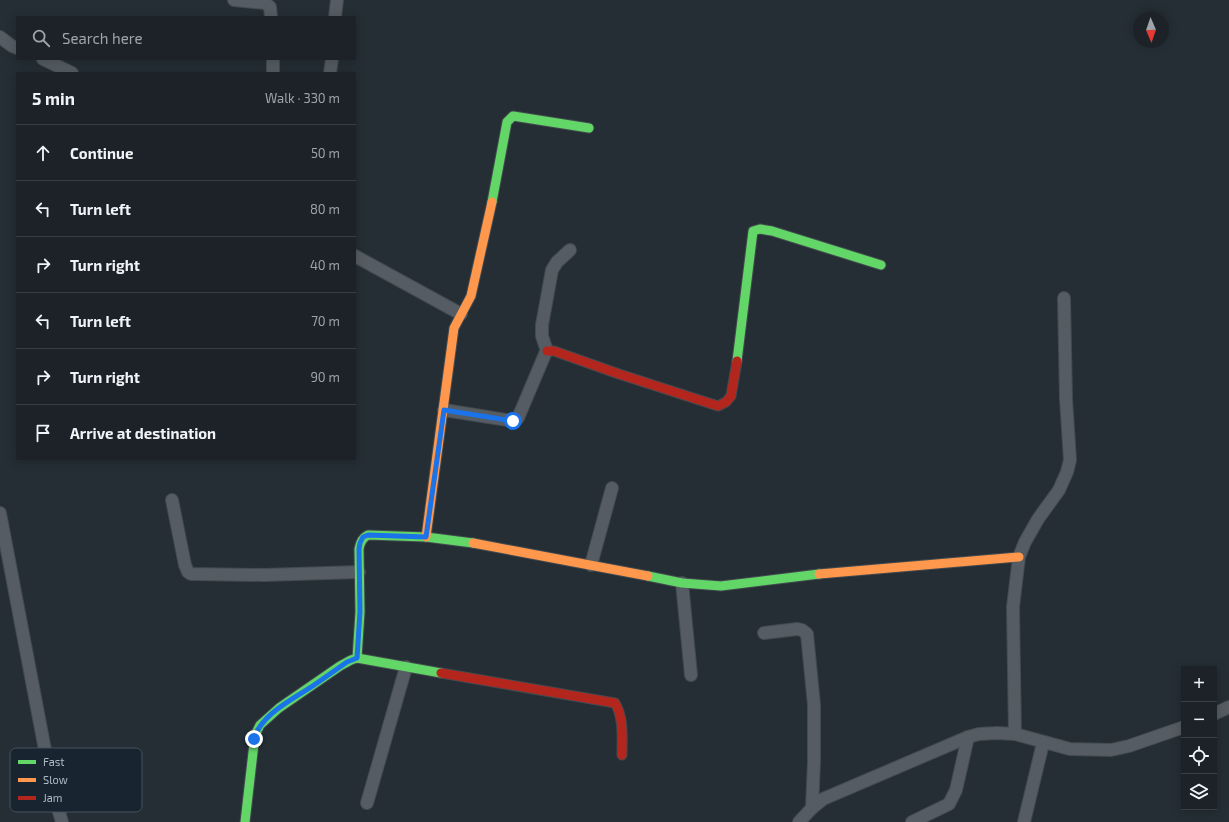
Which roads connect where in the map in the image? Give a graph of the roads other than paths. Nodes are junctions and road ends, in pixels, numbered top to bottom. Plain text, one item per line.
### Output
1 (234, 0) edge
2 (337, 0) edge
3 (252, 1) edge
4 (271, 16) edge
5 (335, 16) edge
6 (0, 37) edge
7 (16, 48) edge
8 (45, 60) edge
9 (273, 60) edge
10 (332, 60) edge
11 (70, 72) edge
12 (273, 72) edge
13 (330, 72) edge
14 (589, 128) dead end
15 (570, 250) dead end
16 (356, 257) edge
17 (881, 265) dead end
18 (1064, 298) dead end
19 (461, 314) junction
20 (547, 351) junction
21 (444, 410) junction
22 (612, 488) dead end
23 (172, 500) dead end
24 (0, 513) edge
25 (426, 537) junction
26 (1019, 557) junction
27 (591, 564) junction
28 (359, 572) junction
29 (682, 583) junction
30 (764, 633) dead end
31 (357, 658) junction
32 (406, 667) junction
33 (691, 675) dead end
34 (1229, 707) edge
35 (1217, 713) edge
36 (1181, 728) edge
37 (1015, 734) junction
38 (968, 737) junction
39 (1044, 743) junction
40 (44, 748) edge
41 (622, 755) dead end
42 (367, 803) dead end
43 (812, 808) junction
44 (59, 812) edge
45 (62, 822) edge
46 (245, 822) edge
47 (799, 822) edge
48 (912, 822) edge
49 (1024, 822) edge

1 - 3 street
2 - 5 street
3 - 4 street
6 - 7 street
8 - 11 street
9 - 12 street
10 - 13 street
14 - 19 street
15 - 20 street
16 - 19 street
17 - 20 street
18 - 26 street
19 - 21 street
20 - 21 street
21 - 25 street
22 - 27 street
23 - 28 street
24 - 40 street
25 - 27 street
25 - 28 street
26 - 29 street
26 - 37 street
27 - 29 street
28 - 31 street
29 - 33 street
30 - 43 street
31 - 32 street
31 - 46 street
32 - 41 street
32 - 42 street
34 - 35 street
36 - 39 street
37 - 38 street
37 - 39 street
38 - 43 street
38 - 48 street
39 - 49 street
43 - 47 street
44 - 45 street

